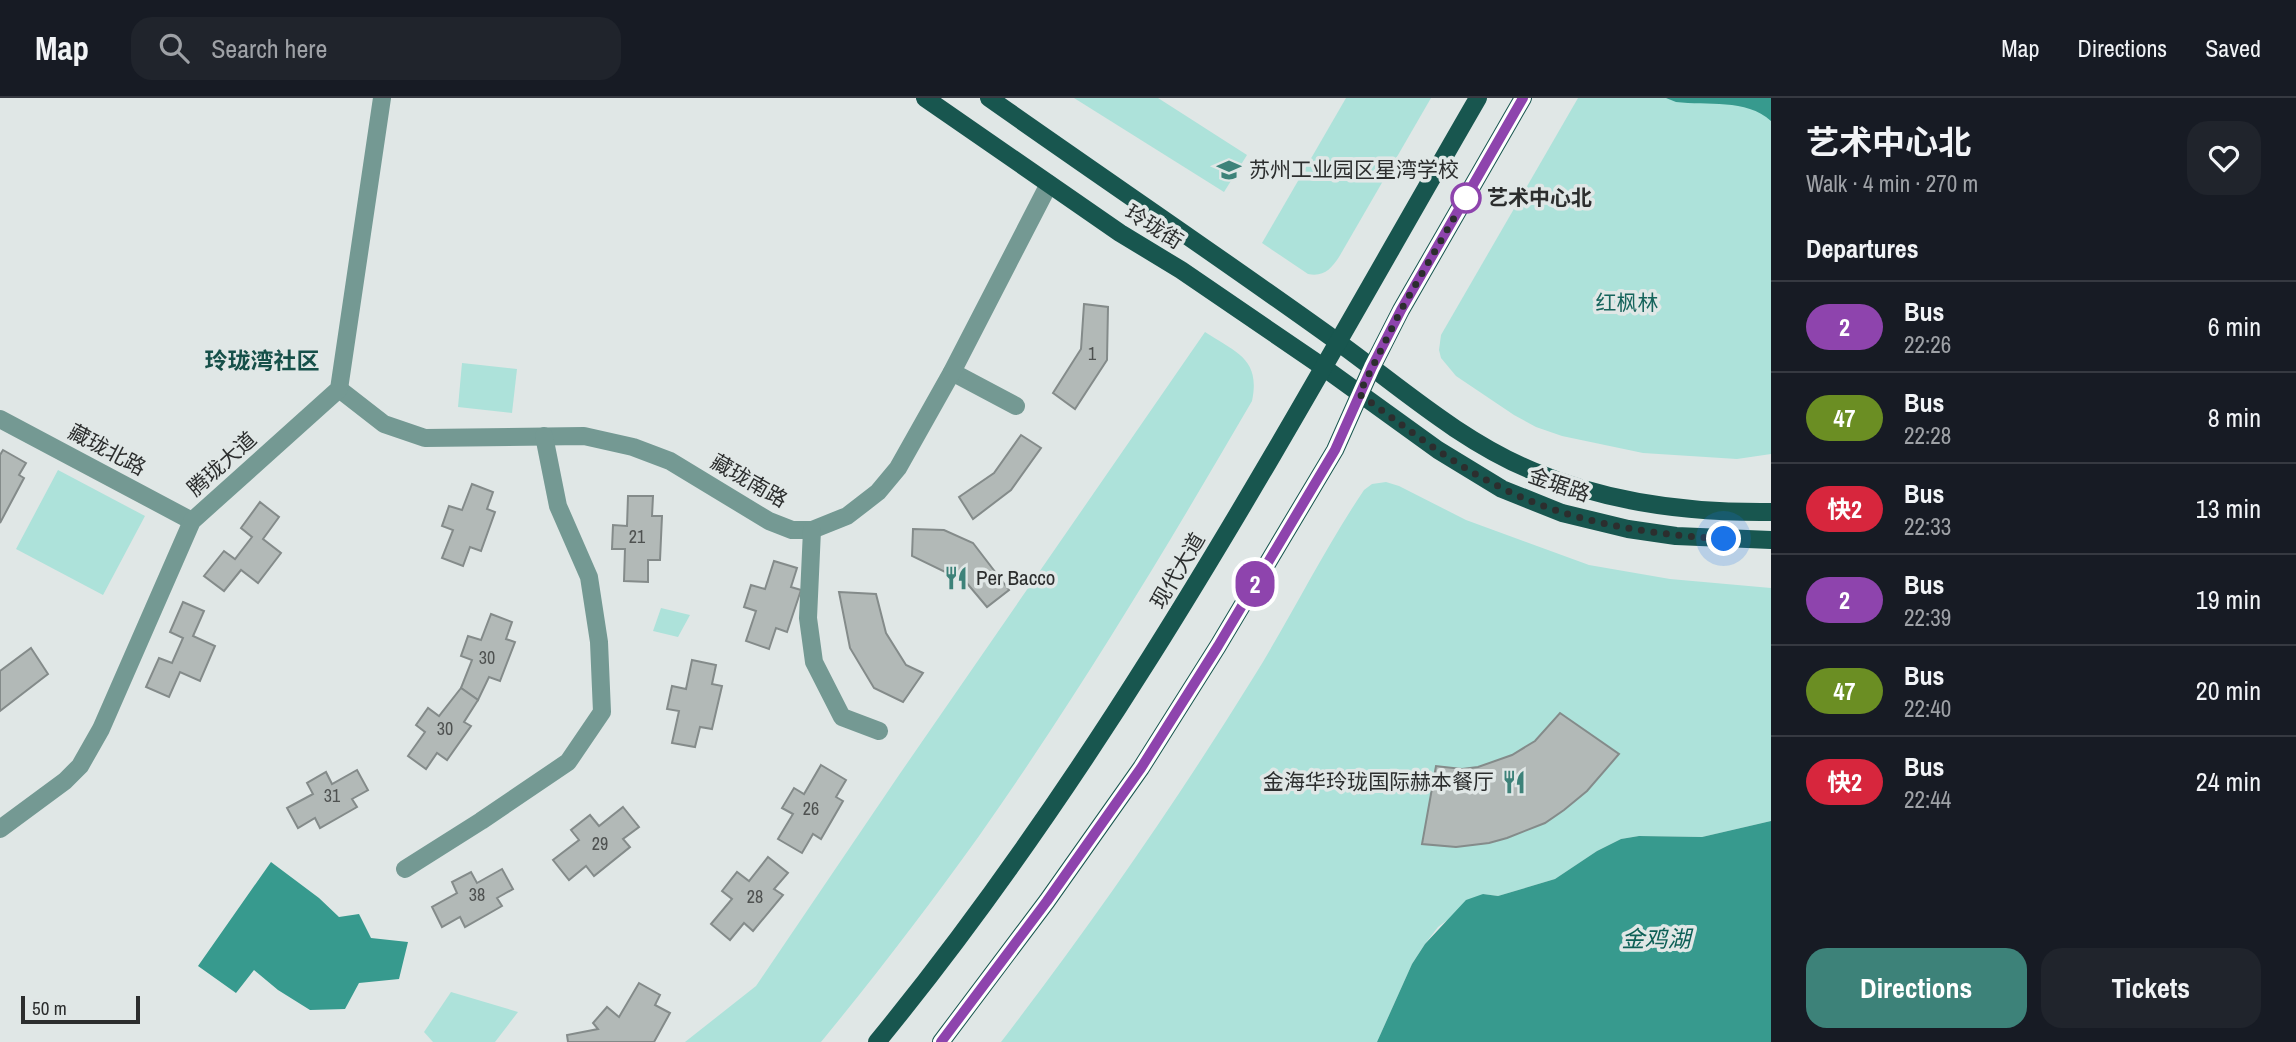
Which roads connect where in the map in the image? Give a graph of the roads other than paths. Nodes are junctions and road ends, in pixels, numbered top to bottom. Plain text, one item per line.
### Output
1 (382, 98) edge
2 (925, 98) edge
3 (989, 98) edge
4 (1478, 98) edge
5 (1523, 98) edge
6 (1049, 184) junction
7 (1337, 341) junction
8 (1323, 367) junction
9 (1372, 367) junction
10 (952, 372) junction
11 (339, 389) junction
12 (1359, 394) junction
13 (1016, 406) dead end
14 (0, 419) edge
15 (544, 436) junction
16 (1771, 512) edge
17 (192, 521) junction
18 (812, 530) junction
19 (1771, 540) edge
20 (879, 731) dead end
21 (0, 829) edge
22 (405, 869) dead end
23 (877, 1042) edge
24 (941, 1042) edge

1 - 11 street
2 - 6 main road, 玲珑街
3 - 7 main road, 玲珑街
4 - 7 main road, 现代大道
5 - 9 main road
6 - 8 main road, 玲珑街
6 - 10 street
7 - 8 main road, 现代大道
7 - 9 main road, 玲珑街
8 - 12 main road, 玲珑街
8 - 23 main road, 现代大道
9 - 12 main road
9 - 16 main road, 金琚路
10 - 13 street
10 - 18 street
11 - 15 street, 藏珑南路
11 - 17 street, 腾珑大道
12 - 19 main road, 金琚路
12 - 24 main road
14 - 17 street, 藏珑北路
15 - 18 street, 藏珑南路
15 - 22 street
17 - 21 street, 腾珑大道
18 - 20 street

